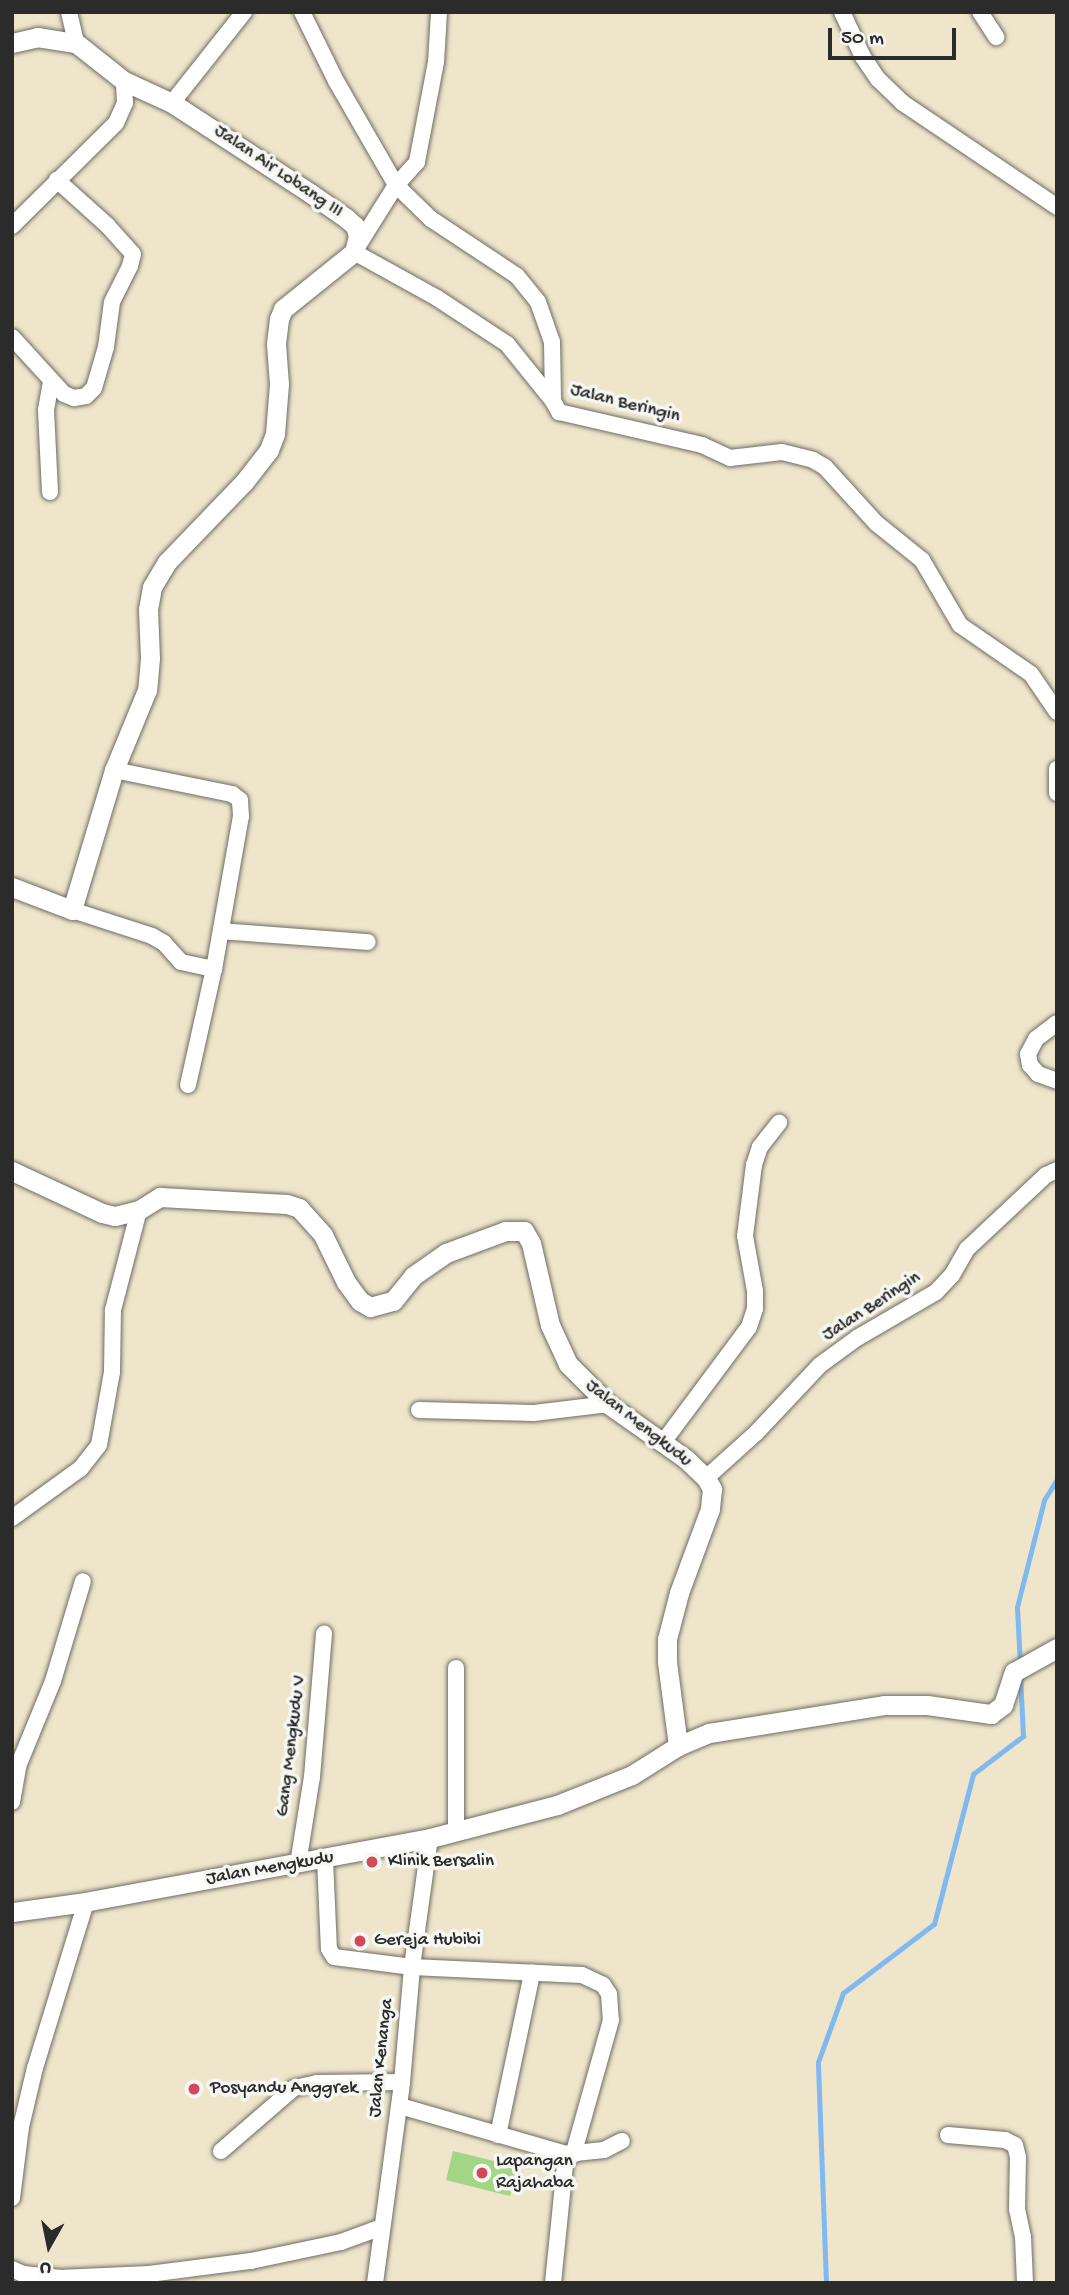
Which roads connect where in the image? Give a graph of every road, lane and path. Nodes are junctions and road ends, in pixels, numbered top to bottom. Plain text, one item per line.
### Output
1 (69, 12) edge
2 (244, 12) edge
3 (302, 12) edge
4 (439, 12) edge
5 (842, 12) edge
6 (980, 12) edge
7 (996, 37) dead end
8 (12, 43) edge
9 (76, 43) junction
10 (124, 82) junction
11 (172, 103) junction
12 (57, 180) junction
13 (396, 185) junction
14 (1057, 207) edge
15 (12, 226) edge
16 (354, 252) junction
17 (12, 337) edge
18 (51, 381) junction
19 (553, 401) junction
20 (50, 492) dead end
21 (1057, 712) edge
22 (1057, 769) edge
23 (114, 770) junction
24 (1057, 793) edge
25 (12, 887) edge
26 (72, 910) junction
27 (221, 931) junction
28 (368, 942) dead end
29 (214, 969) junction
30 (1057, 1023) edge
31 (1057, 1081) edge
32 (188, 1085) dead end
33 (779, 1123) dead end
34 (1057, 1170) edge
35 (12, 1171) edge
36 (139, 1210) junction
37 (608, 1404) junction
38 (419, 1410) dead end
39 (664, 1441) junction
40 (706, 1478) junction
41 (12, 1518) edge
42 (83, 1581) dead end
43 (324, 1633) dead end
44 (1050, 1653) edge
45 (456, 1668) dead end
46 (678, 1746) junction
47 (12, 1802) edge
48 (456, 1831) junction
49 (430, 1838) junction
50 (325, 1859) junction
51 (298, 1864) junction
52 (86, 1902) junction
53 (12, 1912) edge
54 (412, 1967) junction
55 (532, 1973) junction
56 (402, 2082) junction
57 (400, 2106) junction
58 (498, 2135) junction
59 (948, 2135) dead end
60 (622, 2141) dead end
61 (221, 2151) dead end
62 (570, 2154) junction
63 (12, 2198) edge
64 (382, 2228) junction
65 (12, 2269) edge
66 (94, 2280) edge
67 (375, 2283) edge
68 (553, 2283) edge
69 (1025, 2283) edge

1 - 9 street
2 - 11 street
3 - 13 street, Jalan Beringin
4 - 13 street
5 - 14 street
6 - 7 street
8 - 9 street
9 - 10 street, Jalan Air Lobang III
10 - 11 street, Jalan Air Lobang III
10 - 12 street
11 - 16 street, Jalan Air Lobang III
12 - 15 street
12 - 18 street
13 - 16 street
13 - 19 street, Jalan Beringin
16 - 19 street
16 - 23 street
17 - 18 street
18 - 20 street
19 - 21 street, Jalan Beringin
22 - 24 street
23 - 26 street
23 - 27 street
25 - 26 street
26 - 29 street
27 - 28 street
27 - 29 street
29 - 32 street
30 - 31 street
33 - 39 street
34 - 40 street, Jalan Beringin
35 - 36 street
36 - 37 street, Jalan Mengkudu
36 - 41 street
37 - 38 street
37 - 39 street, Jalan Mengkudu
39 - 40 street, Jalan Mengkudu
40 - 46 street, Jalan Mengkudu
42 - 47 street
43 - 51 street, Gang Mengkudu V
44 - 46 street, Jalan Mengkudu
45 - 48 street
46 - 48 street, Jalan Mengkudu
48 - 49 street, Jalan Mengkudu
49 - 50 street, Jalan Mengkudu
49 - 54 street, Jalan Kenanga
50 - 51 street, Jalan Mengkudu
50 - 54 street
51 - 52 street, Jalan Mengkudu
52 - 53 street, Jalan Mengkudu
52 - 63 street
54 - 55 street
54 - 56 street, Jalan Kenanga
55 - 58 street
55 - 62 street
56 - 57 street, Jalan Kenanga
56 - 61 street
57 - 58 street
57 - 64 street, Jalan Kenanga
58 - 62 street
59 - 69 street
60 - 62 street
62 - 68 street
64 - 66 street
64 - 67 street, Jalan Kenanga
65 - 66 street

